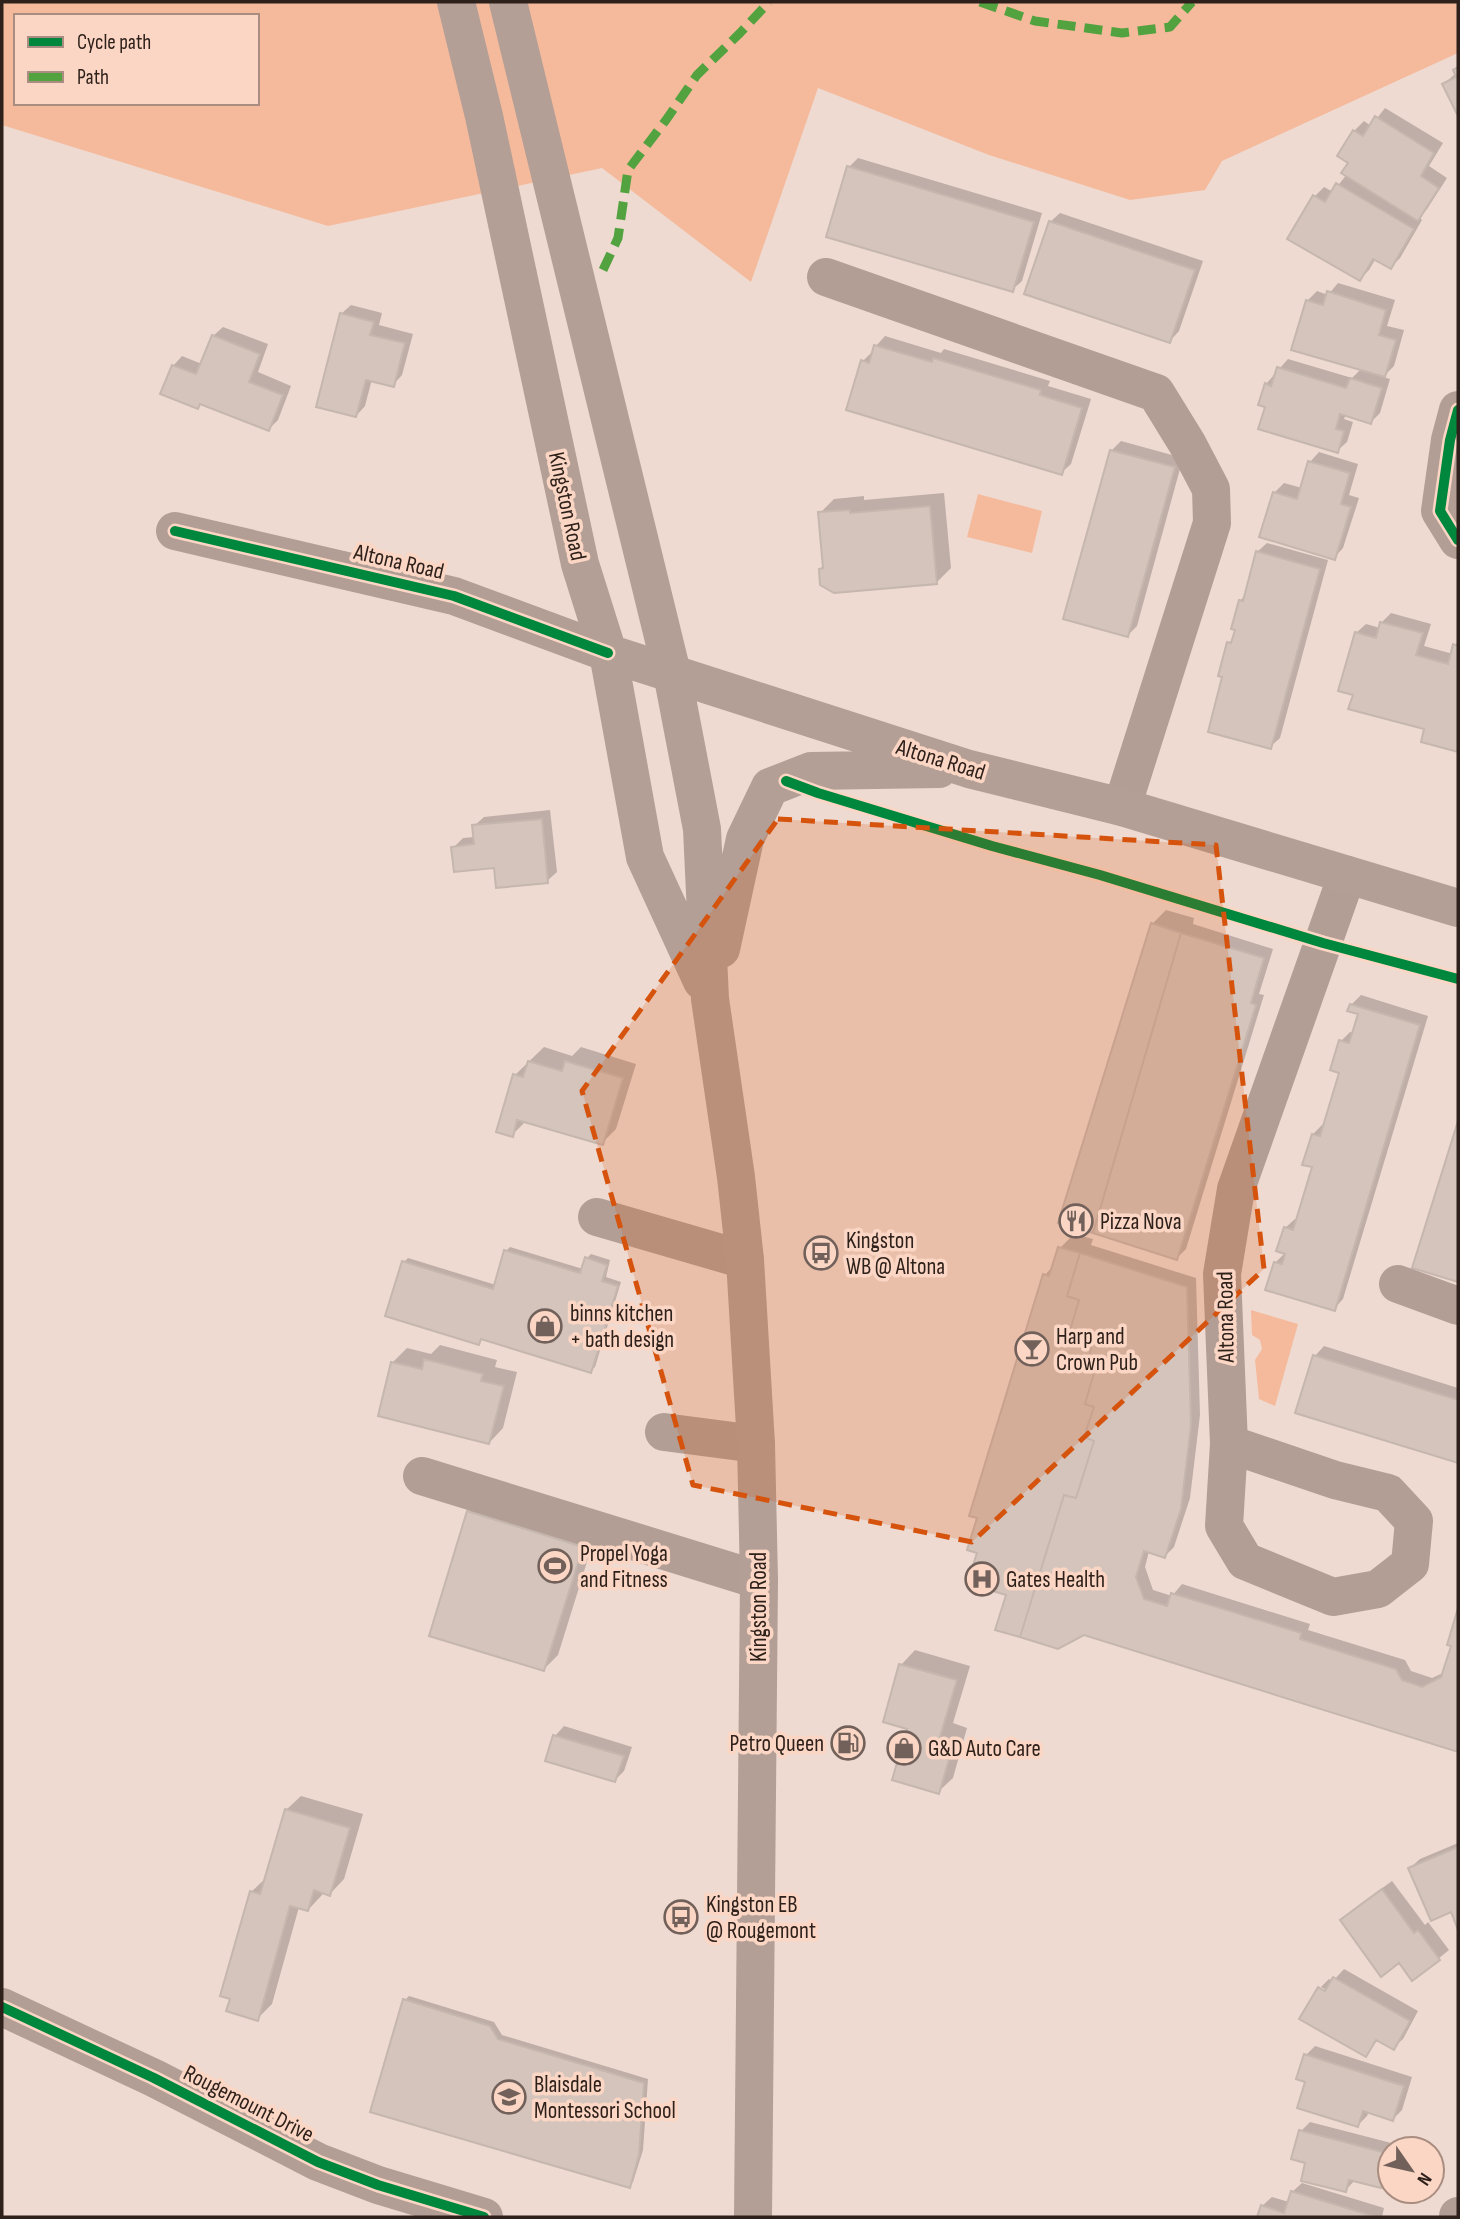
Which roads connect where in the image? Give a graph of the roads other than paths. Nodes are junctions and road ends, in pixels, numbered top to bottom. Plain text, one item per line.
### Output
1 (457, 2) edge
2 (508, 2) edge
3 (826, 277) dead end
4 (1458, 410) edge
5 (175, 531) dead end
6 (1458, 540) edge
7 (608, 653) junction
8 (672, 673) junction
9 (968, 769) junction
10 (1122, 807) junction
11 (1347, 875) junction
12 (1458, 908) edge
13 (710, 999) junction
14 (597, 1217) dead end
15 (745, 1260) junction
16 (1398, 1284) dead end
17 (1458, 1306) edge
18 (664, 1432) dead end
19 (755, 1444) junction
20 (1229, 1444) junction
21 (422, 1476) dead end
22 (759, 1580) junction
23 (2, 2007) edge
24 (484, 2217) edge
25 (752, 2217) edge

1 - 7 main road, Kingston Road
2 - 8 main road, Kingston Road
3 - 10 street
4 - 6 street
5 - 7 street, Altona Road
7 - 8 main road, Altona Road
7 - 13 main road, Kingston Road
8 - 9 main road, Altona Road
8 - 13 main road, Kingston Road
9 - 10 main road, Altona Road
9 - 13 main road
10 - 11 main road, Altona Road
11 - 12 main road, Altona Road
11 - 20 street, Altona Road
13 - 15 main road, Kingston Road
14 - 15 street
15 - 19 main road, Kingston Road
16 - 17 street
18 - 19 street
19 - 22 main road, Kingston Road
20 - 20 street, Altona Road
21 - 22 street
22 - 25 main road, Kingston Road
23 - 24 street, Rougemount Drive

